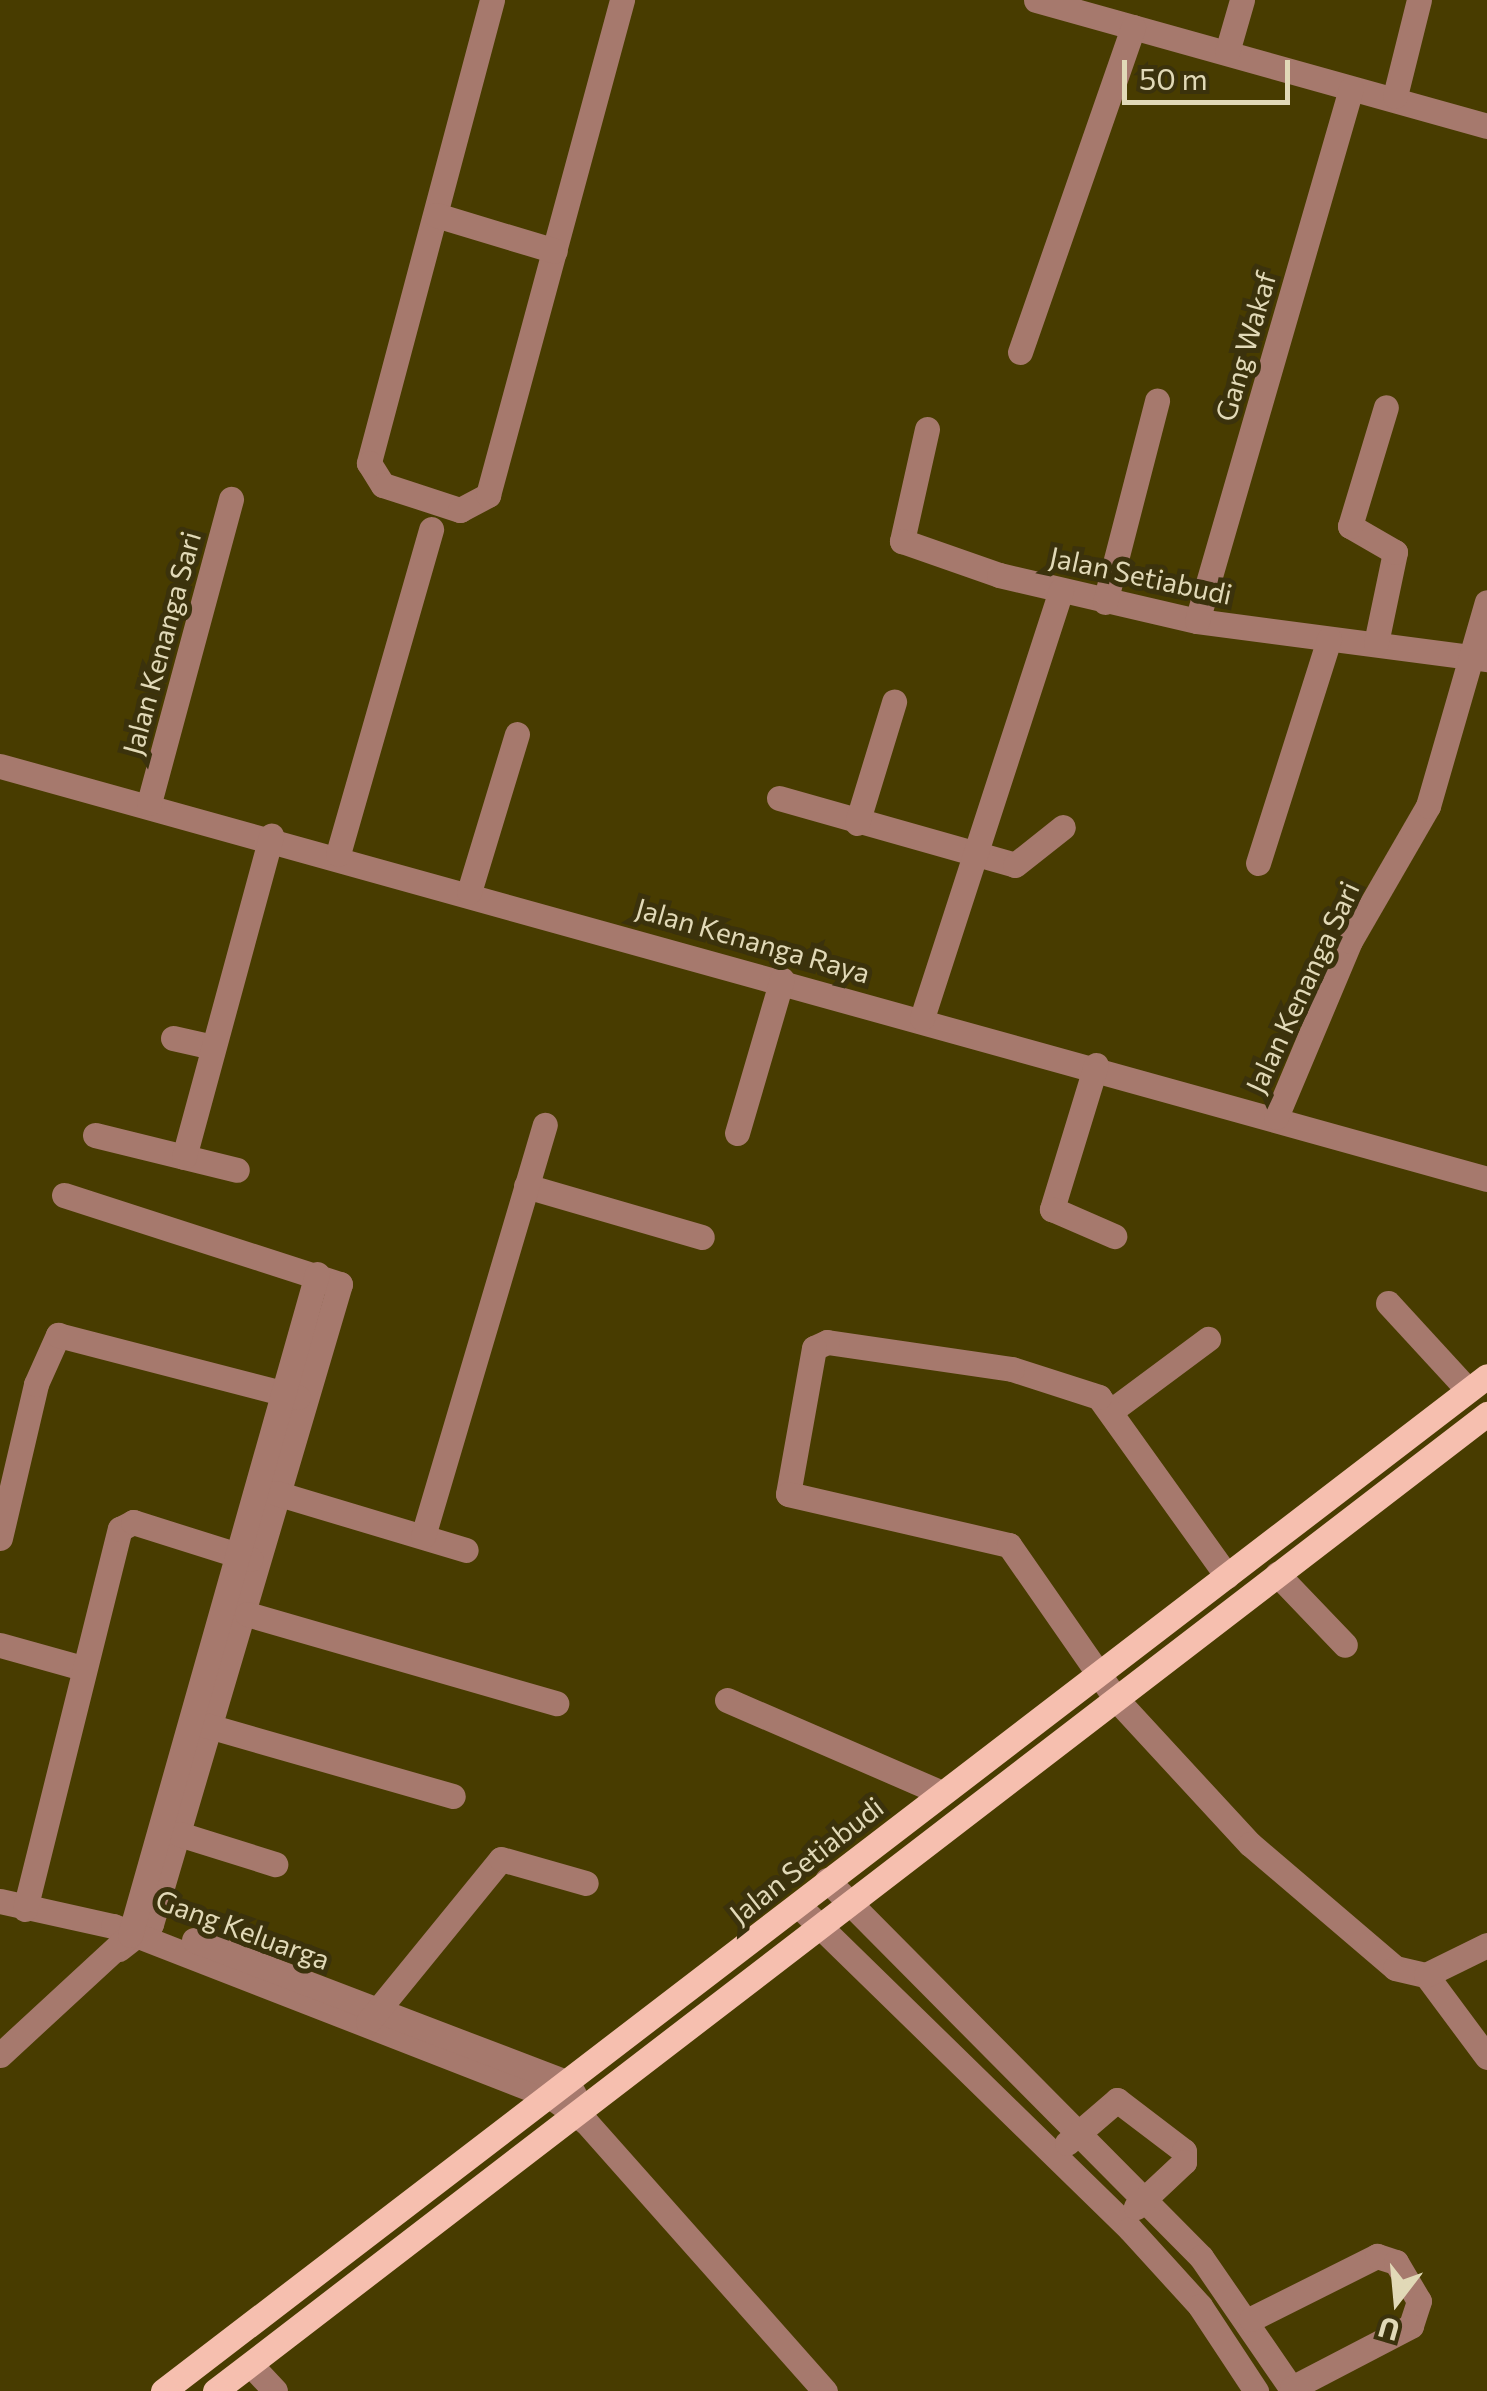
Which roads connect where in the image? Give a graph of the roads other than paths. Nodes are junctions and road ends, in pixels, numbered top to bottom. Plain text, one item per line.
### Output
1 (492, 0) edge
2 (622, 0) edge
3 (1036, 0) edge
4 (1242, 0) edge
5 (1419, 0) edge
6 (1121, 16) edge
7 (1226, 52) junction
8 (1351, 89) junction
9 (1395, 96) junction
10 (1487, 126) edge
11 (436, 215) junction
12 (555, 250) junction
13 (1020, 352) dead end
14 (1156, 401) dead end
15 (1386, 408) dead end
16 (927, 429) dead end
17 (230, 498) dead end
18 (431, 529) dead end
19 (1061, 590) junction
20 (1105, 602) junction
21 (1487, 602) edge
22 (1197, 621) junction
23 (1329, 638) junction
24 (1376, 643) junction
25 (1480, 657) edge
26 (894, 702) dead end
27 (516, 734) dead end
28 (0, 766) edge
29 (779, 798) dead end
30 (149, 803) junction
31 (857, 823) junction
32 (1064, 827) dead end
33 (271, 836) junction
34 (338, 854) junction
35 (971, 858) junction
36 (1258, 864) dead end
37 (470, 892) junction
38 (782, 979) junction
39 (922, 1018) junction
40 (174, 1038) dead end
41 (213, 1047) junction
42 (1096, 1065) junction
43 (1276, 1117) junction
44 (545, 1125) dead end
45 (95, 1134) dead end
46 (738, 1134) dead end
47 (184, 1157) junction
48 (237, 1170) dead end
49 (1487, 1179) edge
50 (526, 1186) junction
51 (64, 1195) dead end
52 (1114, 1236) dead end
53 (702, 1237) dead end
54 (1388, 1303) dead end
55 (1208, 1339) dead end
56 (1478, 1384) edge
57 (292, 1395) junction
58 (1114, 1408) junction
59 (1486, 1417) edge
60 (276, 1493) junction
61 (423, 1536) junction
62 (0, 1538) edge
63 (466, 1550) dead end
64 (247, 1558) junction
65 (1277, 1574) junction
66 (1227, 1576) junction
67 (247, 1614) junction
68 (0, 1645) edge
69 (1345, 1645) dead end
70 (78, 1667) junction
71 (1098, 1678) junction
72 (727, 1700) dead end
73 (1116, 1700) junction
74 (556, 1703) dead end
75 (198, 1723) junction
76 (942, 1794) junction
77 (453, 1796) dead end
78 (179, 1834) junction
79 (276, 1864) dead end
80 (826, 1880) junction
81 (586, 1883) dead end
82 (845, 1900) junction
83 (0, 1901) edge
84 (798, 1905) junction
85 (25, 1909) junction
86 (818, 1923) junction
87 (132, 1932) junction
88 (1487, 1945) edge
89 (1426, 1975) junction
90 (371, 2018) junction
91 (0, 2055) edge
92 (1487, 2057) edge
93 (559, 2089) junction
94 (580, 2114) junction
95 (1079, 2132) junction
96 (1054, 2155) junction
97 (1146, 2198) junction
98 (1122, 2221) junction
99 (1252, 2319) junction
100 (251, 2365) junction
101 (1293, 2390) edge
102 (163, 2391) edge
103 (215, 2391) edge
104 (275, 2391) edge
105 (825, 2391) edge
106 (1256, 2391) edge

1 - 11 street
2 - 12 street
3 - 6 street
4 - 7 street
5 - 9 street
6 - 7 street
6 - 13 street
7 - 8 street
8 - 9 street
8 - 22 street, Gang Wakaf
9 - 10 street
11 - 12 street
11 - 12 street
14 - 20 street
15 - 24 street
16 - 19 street, Jalan Setiabudi
17 - 30 street, Jalan Kenanga Sari
18 - 34 street
19 - 20 street, Jalan Setiabudi
19 - 35 street
20 - 22 street, Jalan Setiabudi
21 - 25 street, Jalan Kenanga Sari
22 - 23 street, Jalan Setiabudi
23 - 24 street, Jalan Setiabudi
23 - 36 street
24 - 25 street, Jalan Setiabudi
25 - 43 street, Jalan Kenanga Sari
26 - 31 street
27 - 37 street
28 - 30 street, Jalan Kenanga Raya
29 - 31 street
30 - 33 street, Jalan Kenanga Raya
31 - 35 street
32 - 35 street
33 - 34 street, Jalan Kenanga Raya
33 - 41 street
34 - 37 street, Jalan Kenanga Raya
35 - 39 street
37 - 38 street, Jalan Kenanga Raya
38 - 39 street, Jalan Kenanga Raya
38 - 46 street
39 - 42 street, Jalan Kenanga Raya
40 - 41 street
41 - 47 street
42 - 43 street, Jalan Kenanga Raya
42 - 52 street
43 - 49 street, Jalan Kenanga Raya
44 - 50 street
45 - 47 street
47 - 48 street
50 - 53 street
50 - 61 street
51 - 57 street
54 - 56 street
55 - 58 street
56 - 66 main road, Jalan Setiabudi
57 - 60 street
57 - 62 street
57 - 64 street
58 - 66 street
58 - 71 street
59 - 65 main road, Jalan Setiabudi
60 - 61 street
60 - 64 street
61 - 63 street
64 - 67 street
64 - 70 street
64 - 75 street
65 - 69 street
65 - 73 main road, Jalan Setiabudi
66 - 71 main road, Jalan Setiabudi
67 - 74 street
67 - 75 street
68 - 70 street
70 - 85 street
71 - 73 street
71 - 76 main road, Jalan Setiabudi
72 - 76 street
73 - 82 main road, Jalan Setiabudi
73 - 89 street
75 - 77 street
75 - 78 street
75 - 87 street
76 - 80 main road, Jalan Setiabudi
78 - 79 street
78 - 87 street
80 - 82 street
80 - 84 main road, Jalan Setiabudi
81 - 90 street
82 - 86 main road, Jalan Setiabudi
82 - 95 street
83 - 85 street, Gang Keluarga
84 - 86 street
84 - 93 main road, Jalan Setiabudi
85 - 87 street, Gang Keluarga
86 - 94 main road, Jalan Setiabudi
86 - 96 street
87 - 90 street, Gang Keluarga
87 - 91 street
88 - 89 street
89 - 92 street
90 - 93 street, Gang Keluarga
93 - 94 street, Gang Keluarga
93 - 102 main road, Jalan Setiabudi
94 - 100 main road, Jalan Setiabudi
94 - 105 street, Gang Keluarga
95 - 96 street
95 - 97 street
95 - 97 street
96 - 98 street
97 - 98 street
97 - 99 street
98 - 106 street
99 - 101 street
99 - 101 street
100 - 103 main road, Jalan Setiabudi
100 - 104 street

